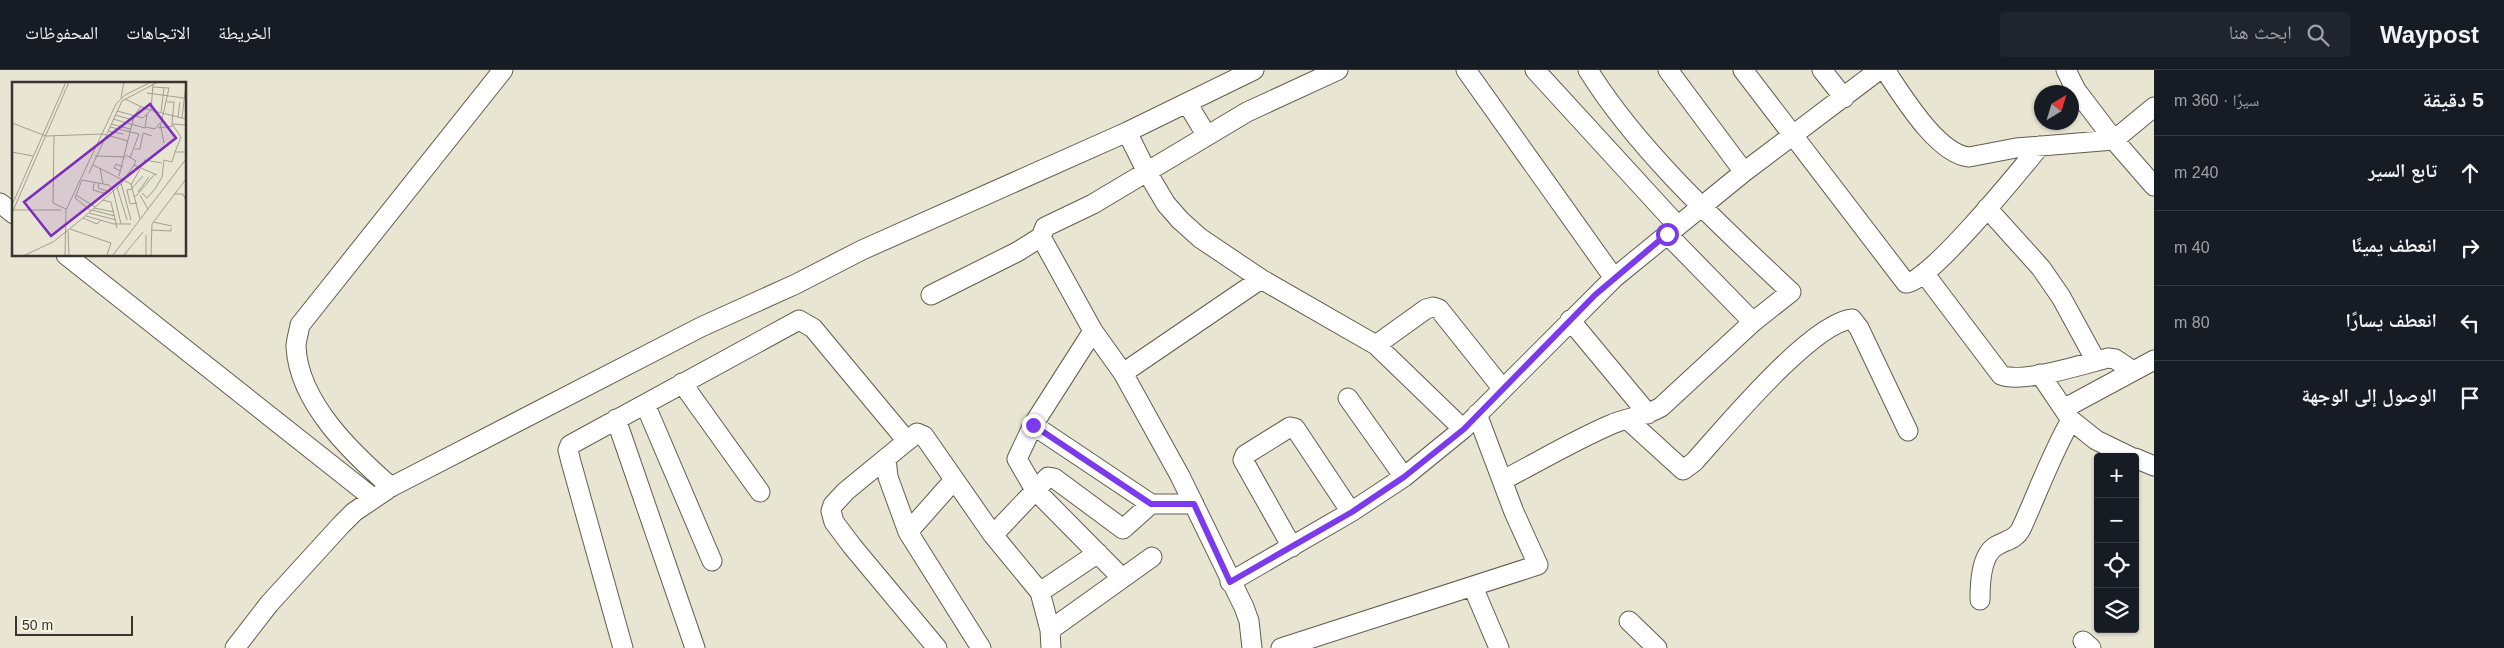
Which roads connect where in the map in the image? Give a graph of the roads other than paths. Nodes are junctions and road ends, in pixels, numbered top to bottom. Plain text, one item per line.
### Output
1 (503, 70) edge
2 (1254, 70) edge
3 (1338, 70) edge
4 (1466, 70) edge
5 (1535, 70) edge
6 (1588, 70) edge
7 (1668, 70) edge
8 (1743, 70) edge
9 (1822, 70) edge
10 (1879, 70) edge
11 (1885, 70) edge
12 (2066, 70) edge
13 (1844, 98) junction
14 (1187, 103) junction
15 (2154, 107) edge
16 (1127, 132) junction
17 (1794, 135) junction
18 (1206, 136) junction
19 (2114, 140) junction
20 (2040, 146) junction
21 (1147, 172) junction
22 (1744, 172) junction
23 (2154, 186) edge
24 (0, 204) edge
25 (1702, 206) junction
26 (1987, 208) junction
27 (12, 213) edge
28 (1672, 229) junction
29 (1041, 236) junction
30 (67, 256) edge
31 (1924, 273) junction
32 (1614, 278) junction
33 (1261, 279) junction
34 (931, 295) dead end
35 (1570, 320) junction
36 (1753, 322) junction
37 (1093, 331) junction
38 (1376, 345) junction
39 (2154, 360) edge
40 (2096, 361) junction
41 (2133, 371) junction
42 (1123, 373) junction
43 (2040, 374) junction
44 (682, 383) junction
45 (1502, 388) junction
46 (1348, 398) dead end
47 (645, 404) junction
48 (1477, 414) junction
49 (1648, 414) junction
50 (2068, 414) junction
51 (1627, 419) junction
52 (616, 420) junction
53 (1033, 425) junction
54 (1464, 429) junction
55 (1908, 431) dead end
56 (907, 441) junction
57 (2123, 453) edge
58 (886, 459) junction
59 (2139, 460) edge
60 (2154, 466) edge
61 (1404, 477) junction
62 (954, 480) junction
63 (1503, 480) junction
64 (391, 487) junction
65 (1035, 490) junction
66 (760, 492) dead end
67 (373, 498) junction
68 (1151, 504) junction
69 (1194, 504) junction
70 (1352, 512) junction
71 (908, 532) junction
72 (994, 535) junction
73 (1292, 548) junction
74 (1098, 553) junction
75 (1152, 557) dead end
76 (712, 561) dead end
77 (1122, 578) junction
78 (1230, 582) junction
79 (1473, 587) junction
80 (1040, 592) junction
81 (1980, 600) dead end
82 (1629, 621) dead end
83 (1050, 639) edge
84 (235, 648) edge
85 (623, 648) edge
86 (695, 648) edge
87 (937, 648) edge
88 (981, 648) edge
89 (1252, 648) edge
90 (1281, 648) edge
91 (1499, 648) edge
92 (1657, 648) edge

1 - 64 street
2 - 14 street
3 - 18 street
4 - 32 street
5 - 28 street
6 - 25 street
7 - 22 street
8 - 17 street
9 - 13 street
10 - 13 street
11 - 20 street
12 - 19 street
13 - 17 street
14 - 16 street
14 - 18 street
15 - 19 street
16 - 21 street
16 - 64 street
17 - 22 street
17 - 31 street
18 - 21 street
19 - 20 street
19 - 23 street
20 - 26 street
21 - 29 street
21 - 33 street
22 - 25 street
24 - 27 street
25 - 28 street
25 - 36 street
26 - 31 street
26 - 40 street
28 - 32 street
28 - 36 street
29 - 34 street
29 - 37 street
30 - 67 street
31 - 43 street
32 - 35 street
33 - 38 street
33 - 42 street
35 - 45 street
35 - 49 street
36 - 49 street
37 - 42 street
37 - 53 street
38 - 45 street
38 - 54 street
39 - 41 street
40 - 41 street
40 - 43 street
41 - 50 street
42 - 69 street
43 - 50 street
44 - 47 street
44 - 56 street
44 - 66 street
45 - 48 street
46 - 61 street
47 - 52 street
47 - 76 street
48 - 54 street
48 - 63 street
49 - 51 street
50 - 57 street
50 - 81 street
51 - 55 street
51 - 63 street
52 - 85 street
52 - 86 street
53 - 65 street
53 - 68 street
54 - 61 street
56 - 58 street
56 - 62 street
58 - 71 street
58 - 87 street
59 - 60 street
61 - 70 street
62 - 71 street
62 - 72 street
63 - 79 street
64 - 67 street
65 - 68 street
65 - 72 street
65 - 74 street
67 - 84 street
68 - 69 street
69 - 78 street
70 - 73 street
70 - 73 street
71 - 88 street
72 - 80 street
73 - 78 street
74 - 77 street
74 - 80 street
75 - 77 street
77 - 83 street
78 - 89 street
79 - 90 street
79 - 91 street
80 - 83 street
82 - 92 street

